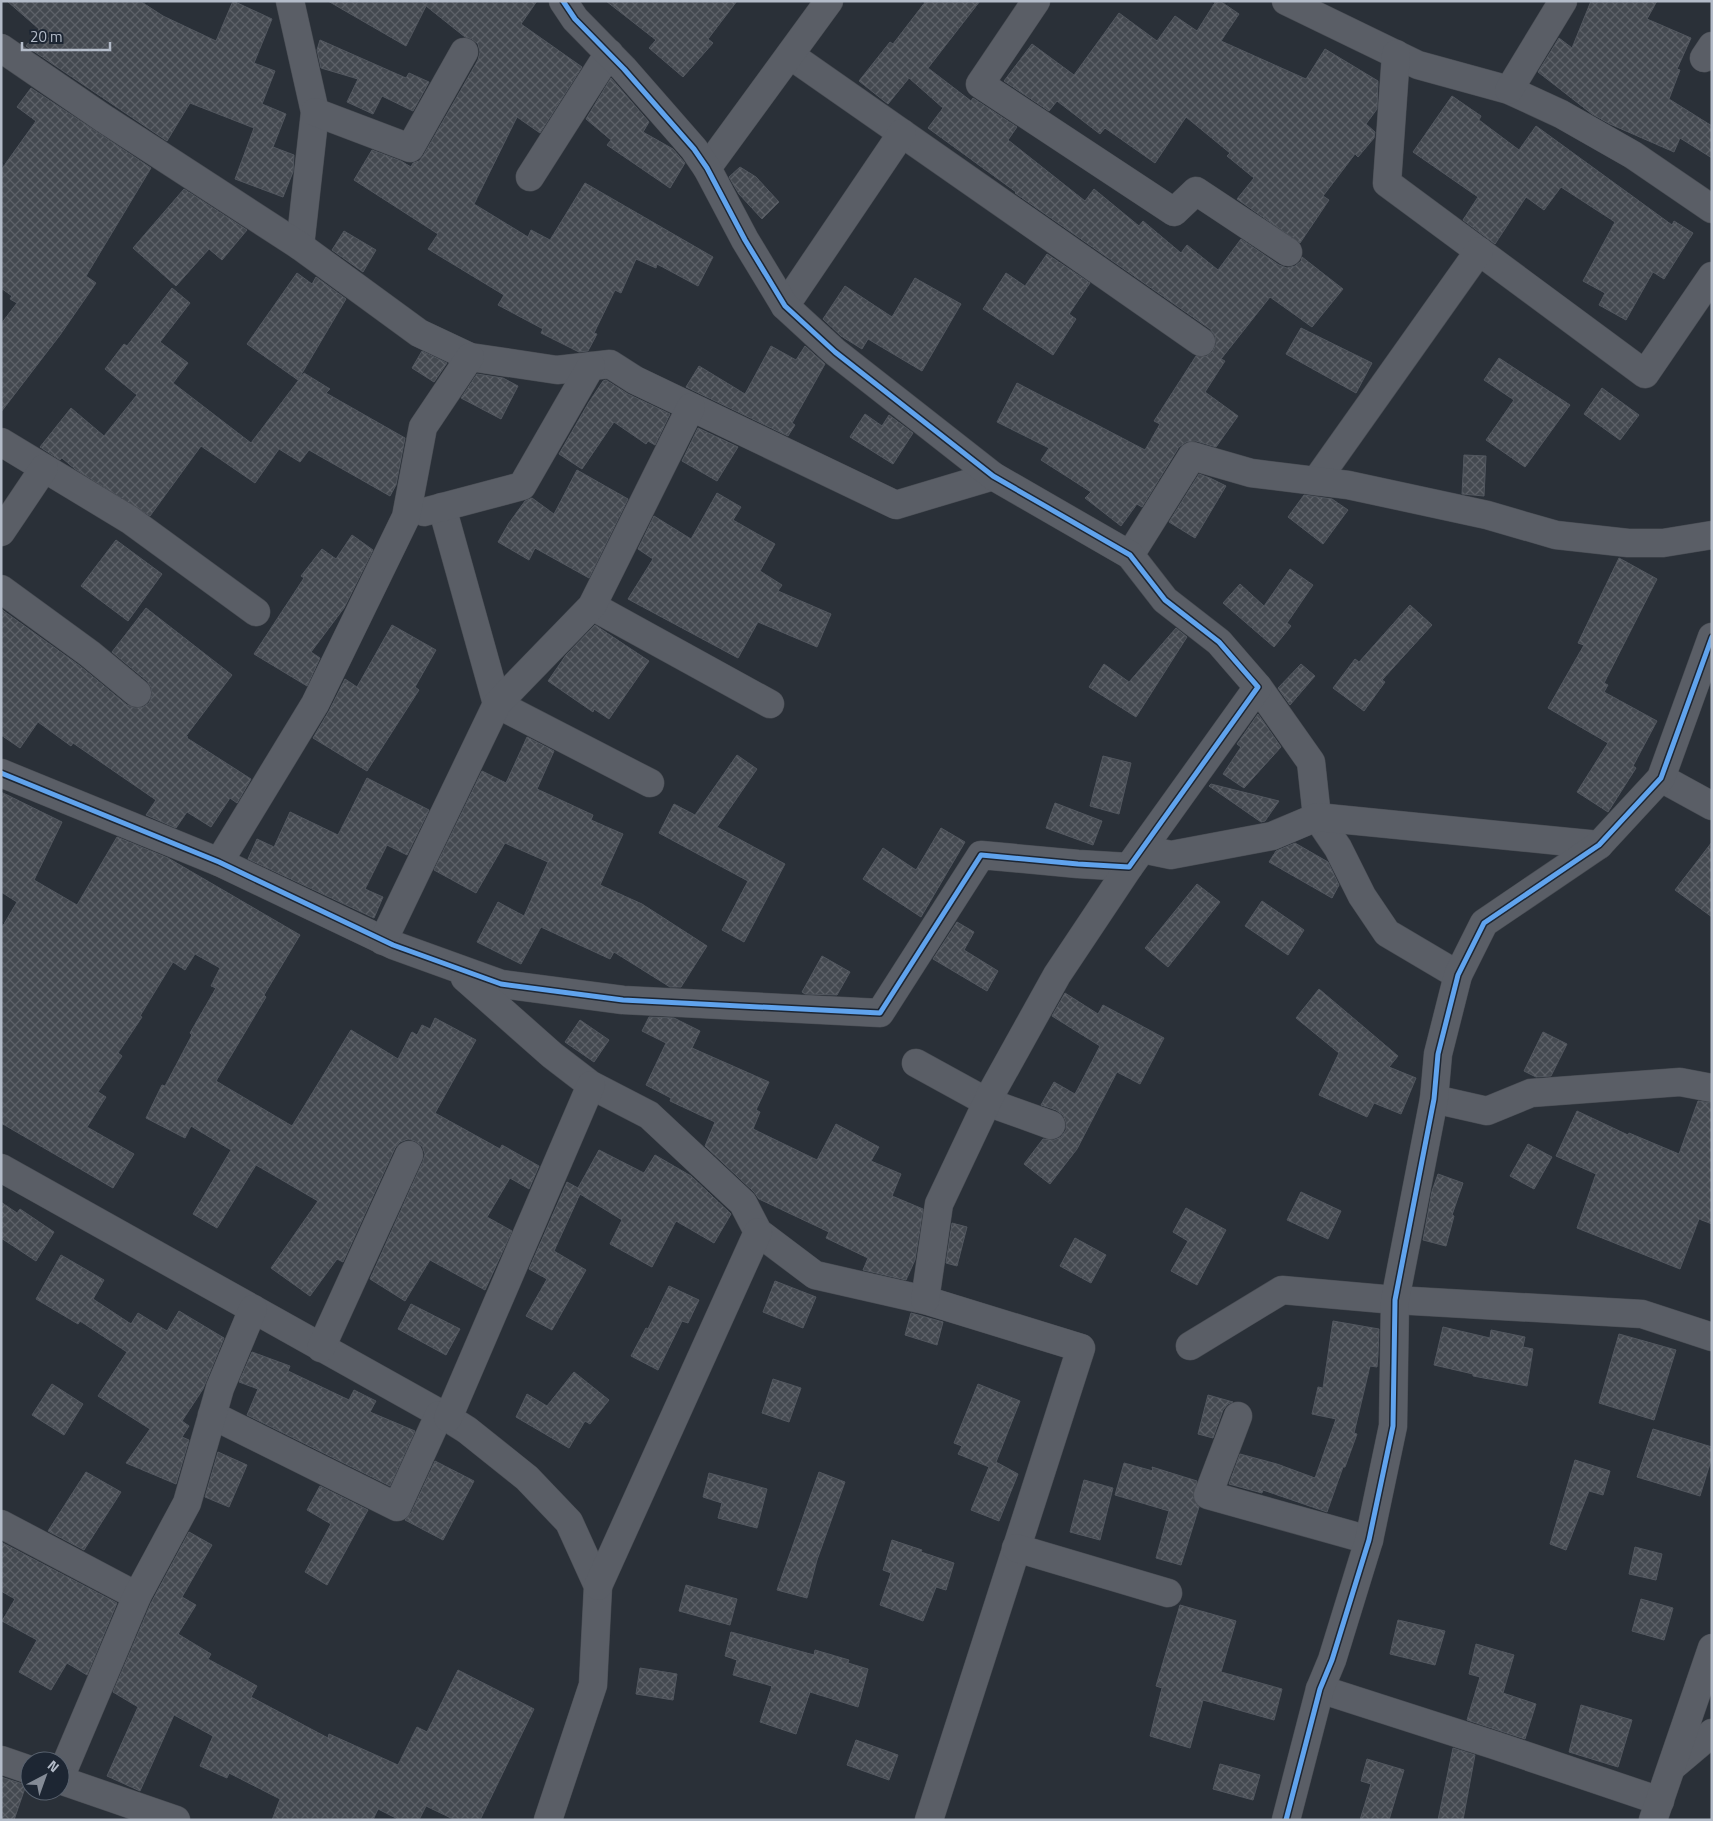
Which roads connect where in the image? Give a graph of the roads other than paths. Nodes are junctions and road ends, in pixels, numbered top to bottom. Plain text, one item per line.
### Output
1 (290, 1) edge
2 (563, 1) edge
3 (829, 1) edge
4 (1036, 1) edge
5 (1286, 1) edge
6 (1563, 1) edge
7 (1, 48) edge
8 (464, 52) dead end
9 (609, 53) junction
10 (1396, 54) junction
11 (790, 55) junction
12 (1509, 90) junction
13 (315, 112) junction
14 (902, 133) junction
15 (707, 168) junction
16 (530, 177) dead end
17 (1712, 209) edge
18 (300, 246) junction
19 (1479, 251) junction
20 (1288, 252) dead end
21 (1712, 276) edge
22 (785, 306) junction
23 (1201, 342) dead end
24 (470, 357) junction
25 (591, 366) junction
26 (690, 407) junction
27 (1, 442) edge
28 (44, 468) junction
29 (993, 476) junction
30 (1316, 481) junction
31 (442, 507) junction
32 (406, 517) junction
33 (1, 532) edge
34 (1712, 535) edge
35 (1130, 555) junction
36 (3, 593) edge
37 (592, 606) junction
38 (256, 612) dead end
39 (1712, 637) edge
40 (1258, 687) junction
41 (136, 694) dead end
42 (497, 704) junction
43 (770, 704) dead end
44 (1, 773) edge
45 (1661, 778) junction
46 (650, 783) dead end
47 (1712, 806) edge
48 (1317, 817) junction
49 (1599, 845) junction
50 (1136, 858) junction
51 (218, 862) junction
52 (383, 940) junction
53 (452, 966) junction
54 (1458, 976) junction
55 (916, 1063) dead end
56 (591, 1085) junction
57 (1712, 1088) edge
58 (1434, 1099) junction
59 (987, 1102) junction
60 (1051, 1125) dead end
61 (410, 1155) dead end
62 (1, 1168) edge
63 (758, 1232) junction
64 (925, 1300) junction
65 (1395, 1300) junction
66 (253, 1309) junction
67 (1712, 1337) edge
68 (1190, 1346) dead end
69 (321, 1348) junction
70 (212, 1415) junction
71 (443, 1416) junction
72 (1238, 1416) dead end
73 (1, 1524) edge
74 (1369, 1540) junction
75 (1016, 1548) junction
76 (598, 1586) junction
77 (1168, 1593) dead end
78 (137, 1596) junction
79 (1712, 1648) edge
80 (1320, 1689) junction
81 (1712, 1733) edge
82 (70, 1755) edge
83 (1, 1760) edge
84 (1673, 1766) junction
85 (20, 1767) edge
86 (70, 1783) edge
87 (1657, 1810) edge
88 (176, 1820) edge
89 (548, 1820) edge
90 (929, 1820) edge
91 (1286, 1820) edge

1 - 13 street
2 - 9 street
3 - 11 street
4 - 20 street
5 - 10 street
6 - 12 street
7 - 18 street
8 - 13 street
9 - 15 street
9 - 16 street
10 - 12 street
10 - 19 street
11 - 14 street
11 - 15 street
12 - 17 street
13 - 18 street
14 - 22 street
14 - 23 street
15 - 22 street
18 - 24 street
19 - 21 street
19 - 30 street
22 - 29 street
24 - 25 street
24 - 32 street
25 - 26 street
25 - 31 street
26 - 29 street
26 - 37 street
27 - 28 street
28 - 33 street
28 - 38 street
29 - 35 street
30 - 34 street
30 - 35 street
31 - 32 street
31 - 42 street
32 - 51 street
35 - 40 street
36 - 41 street
37 - 42 street
37 - 43 street
39 - 45 street
40 - 48 street
40 - 50 street
42 - 46 street
42 - 52 street
44 - 51 street
45 - 47 street
45 - 49 street
48 - 49 street
48 - 50 street
48 - 54 street
49 - 54 street
50 - 53 street
50 - 59 street
51 - 52 street
52 - 53 street
53 - 56 street
54 - 58 street
55 - 59 street
56 - 63 street
56 - 71 street
57 - 58 street
58 - 65 street
59 - 60 street
59 - 64 street
61 - 69 street
62 - 66 street
63 - 64 street
63 - 76 street
64 - 75 street
65 - 67 street
65 - 68 street
65 - 74 street
66 - 69 street
66 - 70 street
69 - 71 street
70 - 71 street
70 - 78 street
71 - 76 street
72 - 74 street
73 - 78 street
74 - 80 street
75 - 77 street
75 - 90 street
76 - 89 street
78 - 82 street
79 - 84 street
80 - 87 street
80 - 91 street
81 - 84 street
83 - 85 street
84 - 87 street
86 - 88 street

